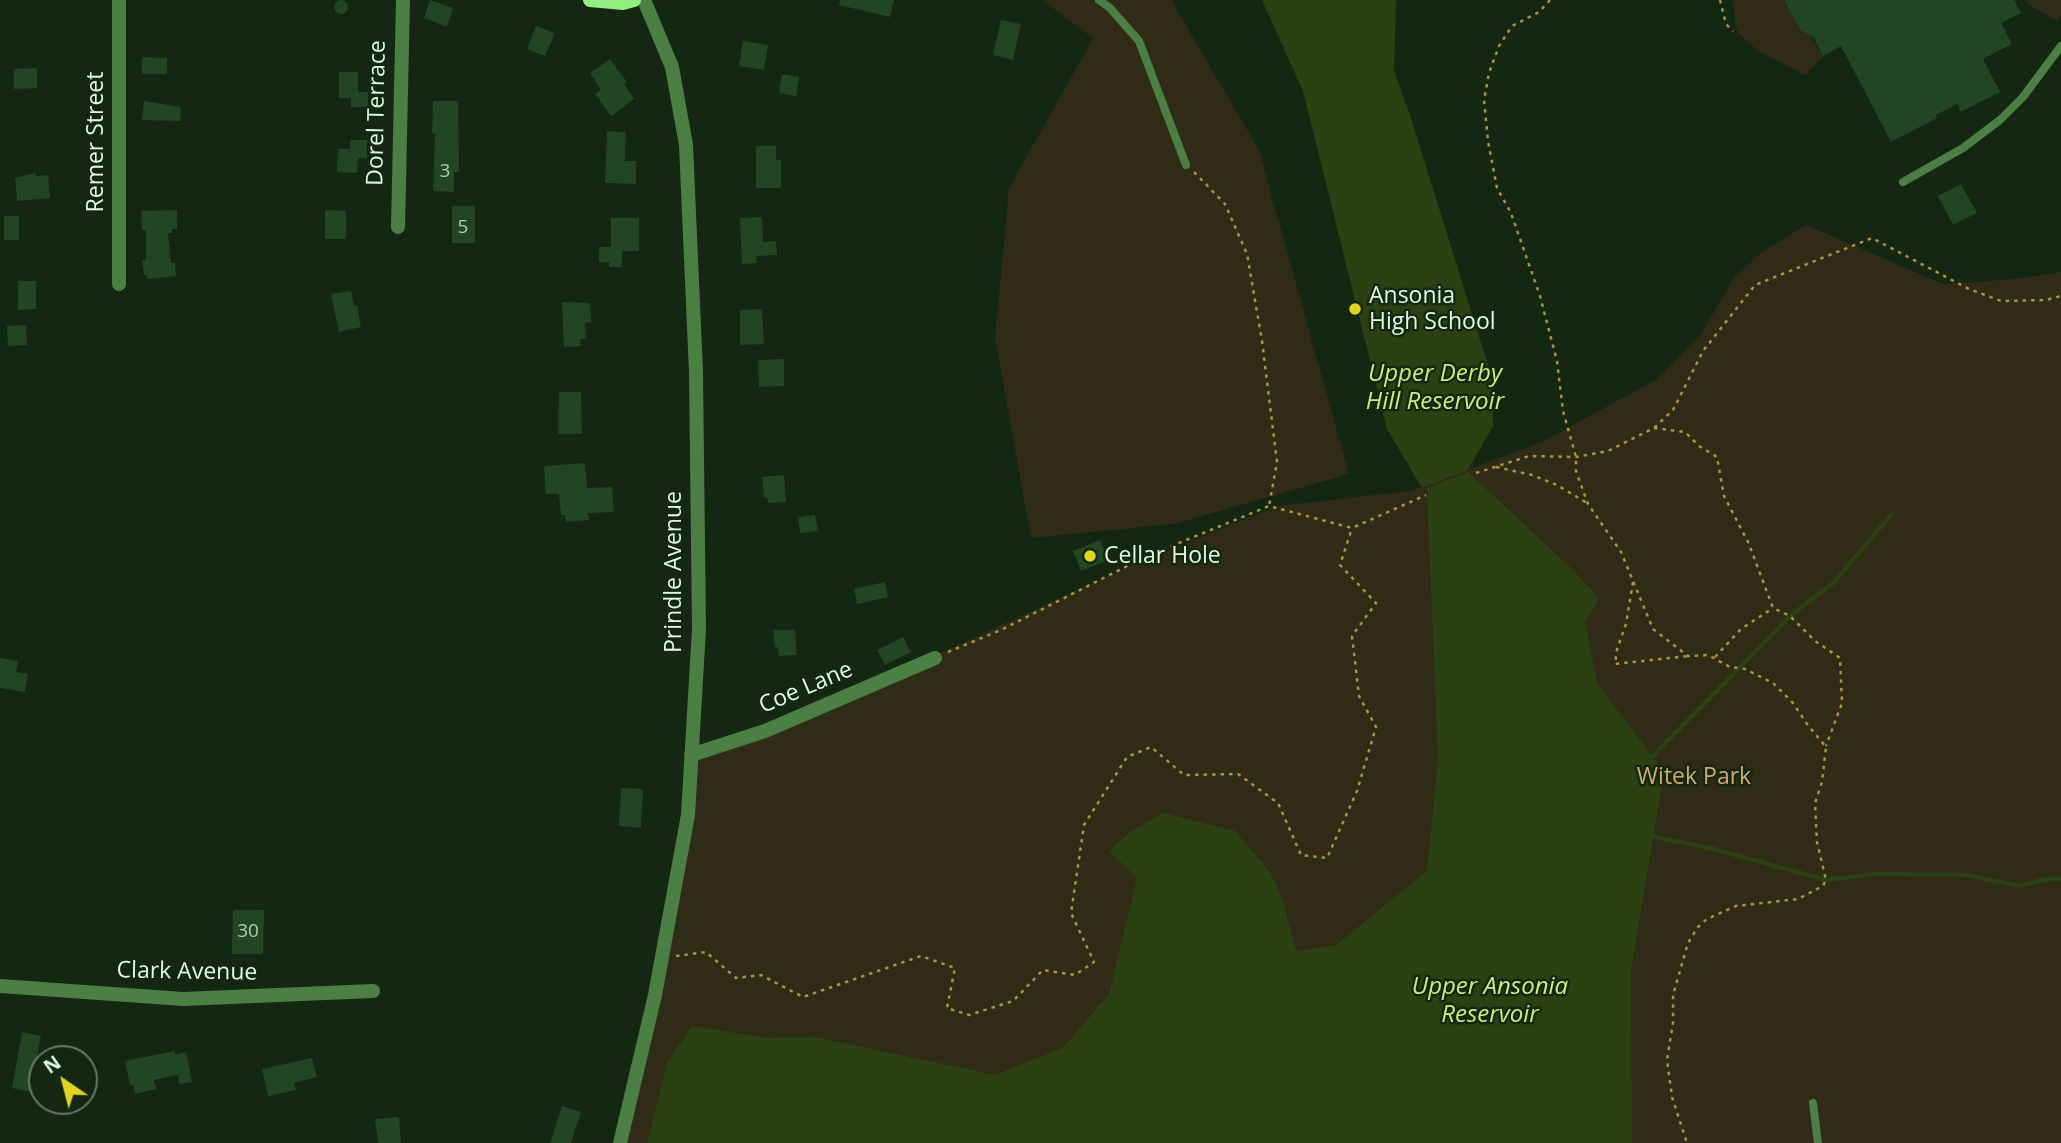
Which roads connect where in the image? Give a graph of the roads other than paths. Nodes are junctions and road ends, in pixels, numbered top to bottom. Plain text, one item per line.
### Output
1 (119, 0) edge
2 (403, 0) edge
3 (590, 0) edge
4 (634, 0) edge
5 (644, 0) edge
6 (1099, 0) edge
7 (2061, 46) edge
8 (1186, 165) road end
9 (1903, 182) dead end
10 (398, 228) dead end
11 (119, 284) dead end
12 (935, 658) road end
13 (691, 755) junction
14 (0, 986) edge
15 (373, 991) dead end
16 (1813, 1103) dead end
17 (620, 1143) edge
18 (1818, 1143) edge

1 - 11 street, Remer Street
2 - 10 street, Dorel Terrace
3 - 4 main road
5 - 13 street, Prindle Avenue
6 - 8 lane
7 - 9 lane
12 - 13 street, Coe Lane
13 - 17 street, Prindle Avenue
14 - 15 street, Clark Avenue
16 - 18 lane

